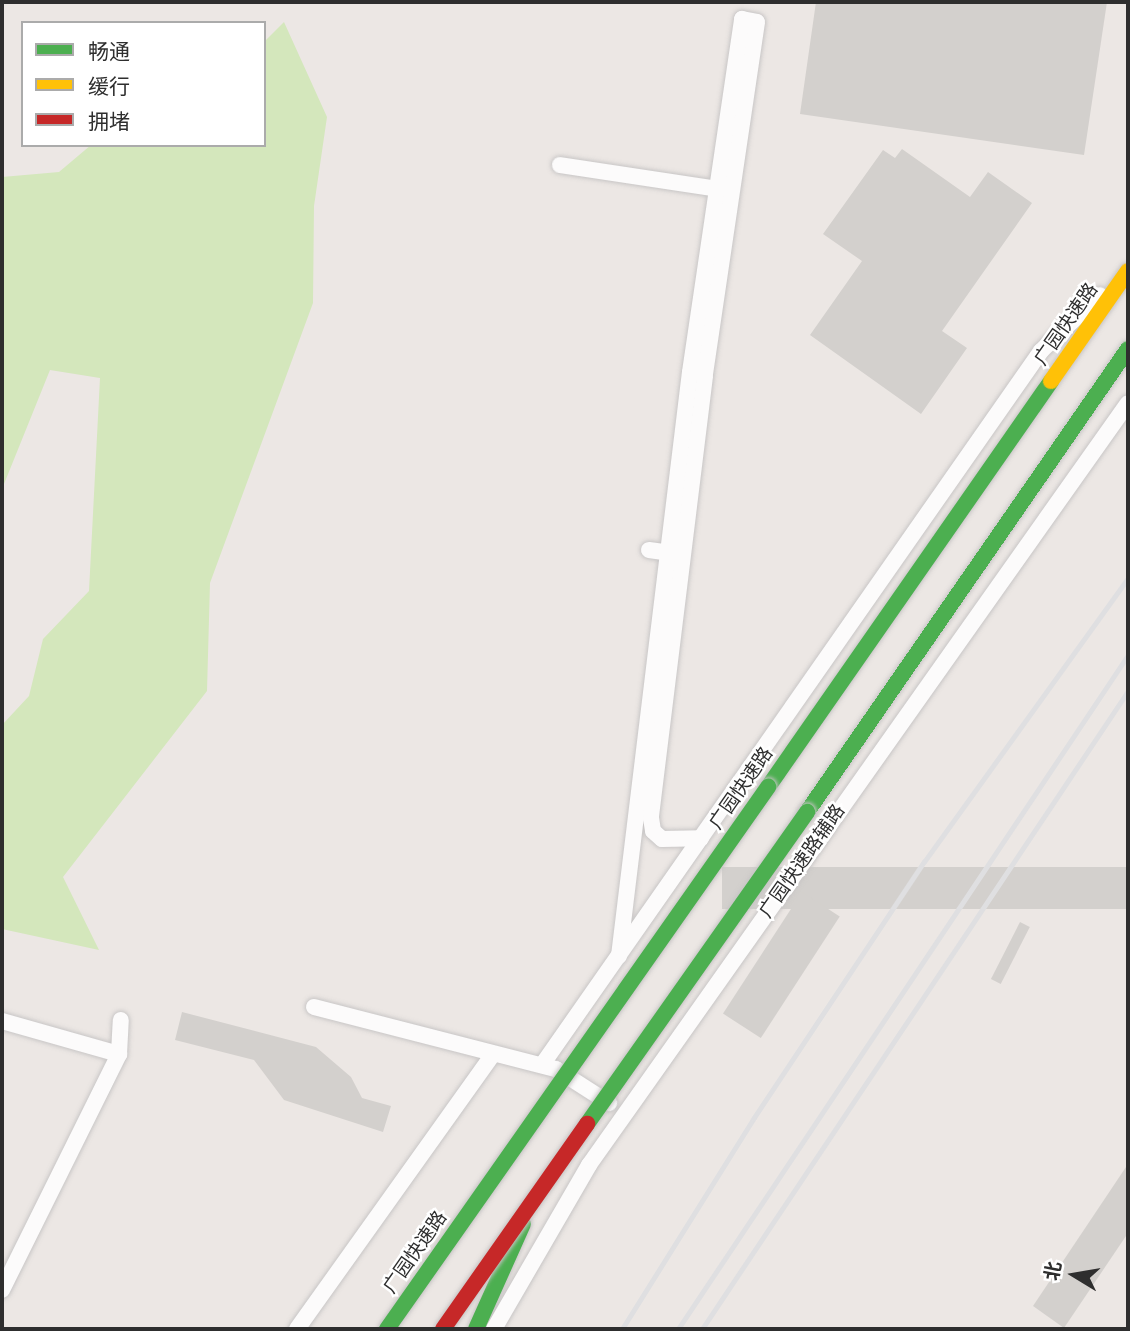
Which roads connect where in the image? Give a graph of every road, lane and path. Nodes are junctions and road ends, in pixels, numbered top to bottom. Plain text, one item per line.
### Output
1 (560, 165) dead end
2 (724, 190) junction
3 (1128, 271) edge
4 (1128, 349) edge
5 (1128, 382) edge
6 (1128, 403) edge
7 (1072, 431) junction
8 (649, 550) dead end
9 (676, 553) junction
10 (701, 838) junction
11 (619, 956) junction
12 (314, 1007) dead end
13 (121, 1020) dead end
14 (2, 1021) edge
15 (119, 1054) junction
16 (493, 1054) junction
17 (542, 1065) junction
18 (625, 1114) junction
19 (530, 1206) junction
20 (2, 1290) edge
21 (298, 1329) edge
22 (387, 1329) edge
23 (443, 1329) edge
24 (475, 1329) edge
25 (494, 1329) edge

1 - 2 street
2 - 2 street
2 - 9 street
3 - 10 street
3 - 22 highway, 广园快速路, bridge
4 - 7 highway
5 - 7 highway
6 - 18 street, 广园快速路辅路
7 - 19 highway, bridge
8 - 9 street
9 - 10 street
9 - 11 street
10 - 11 street
11 - 17 street
12 - 16 street
13 - 15 street
14 - 15 street
15 - 20 street
16 - 17 street
16 - 21 street
17 - 18 street
18 - 25 street, 广园快速路辅路
19 - 23 highway, bridge
19 - 24 highway, bridge

